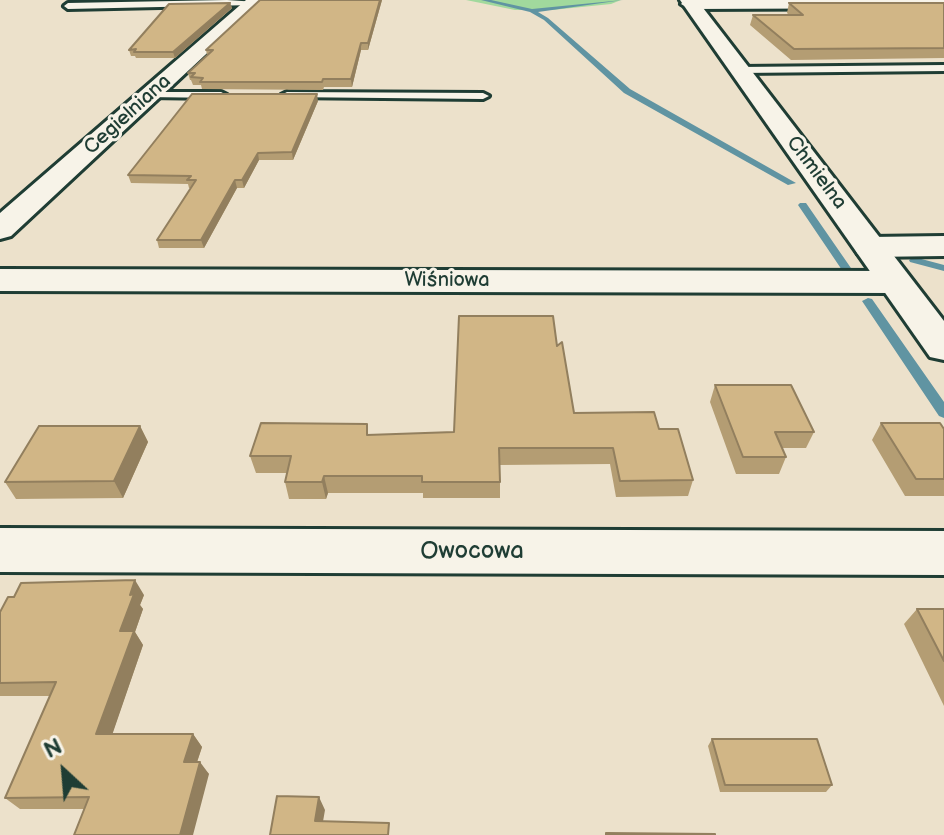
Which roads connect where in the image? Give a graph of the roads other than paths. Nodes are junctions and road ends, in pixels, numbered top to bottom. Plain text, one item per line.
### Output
1 (255, 1) edge
2 (689, 2) edge
3 (944, 3) edge
4 (68, 6) dead end
5 (944, 68) edge
6 (740, 70) junction
7 (150, 95) junction
8 (229, 95) edge
9 (277, 95) edge
10 (483, 96) dead end
11 (0, 229) edge
12 (944, 246) edge
13 (870, 247) junction
14 (0, 280) edge
15 (895, 282) junction
16 (944, 348) edge
17 (0, 550) edge
18 (944, 553) edge

1 - 4 lane
1 - 7 street, Cegielniana
2 - 3 street
2 - 6 street, Chmielna
5 - 6 lane
6 - 13 street, Chmielna
7 - 8 lane
7 - 11 street, Cegielniana
9 - 10 lane
12 - 13 street
13 - 15 street, Chmielna
14 - 15 street, Wiśniowa
15 - 16 street, Chmielna
17 - 18 street, Owocowa

